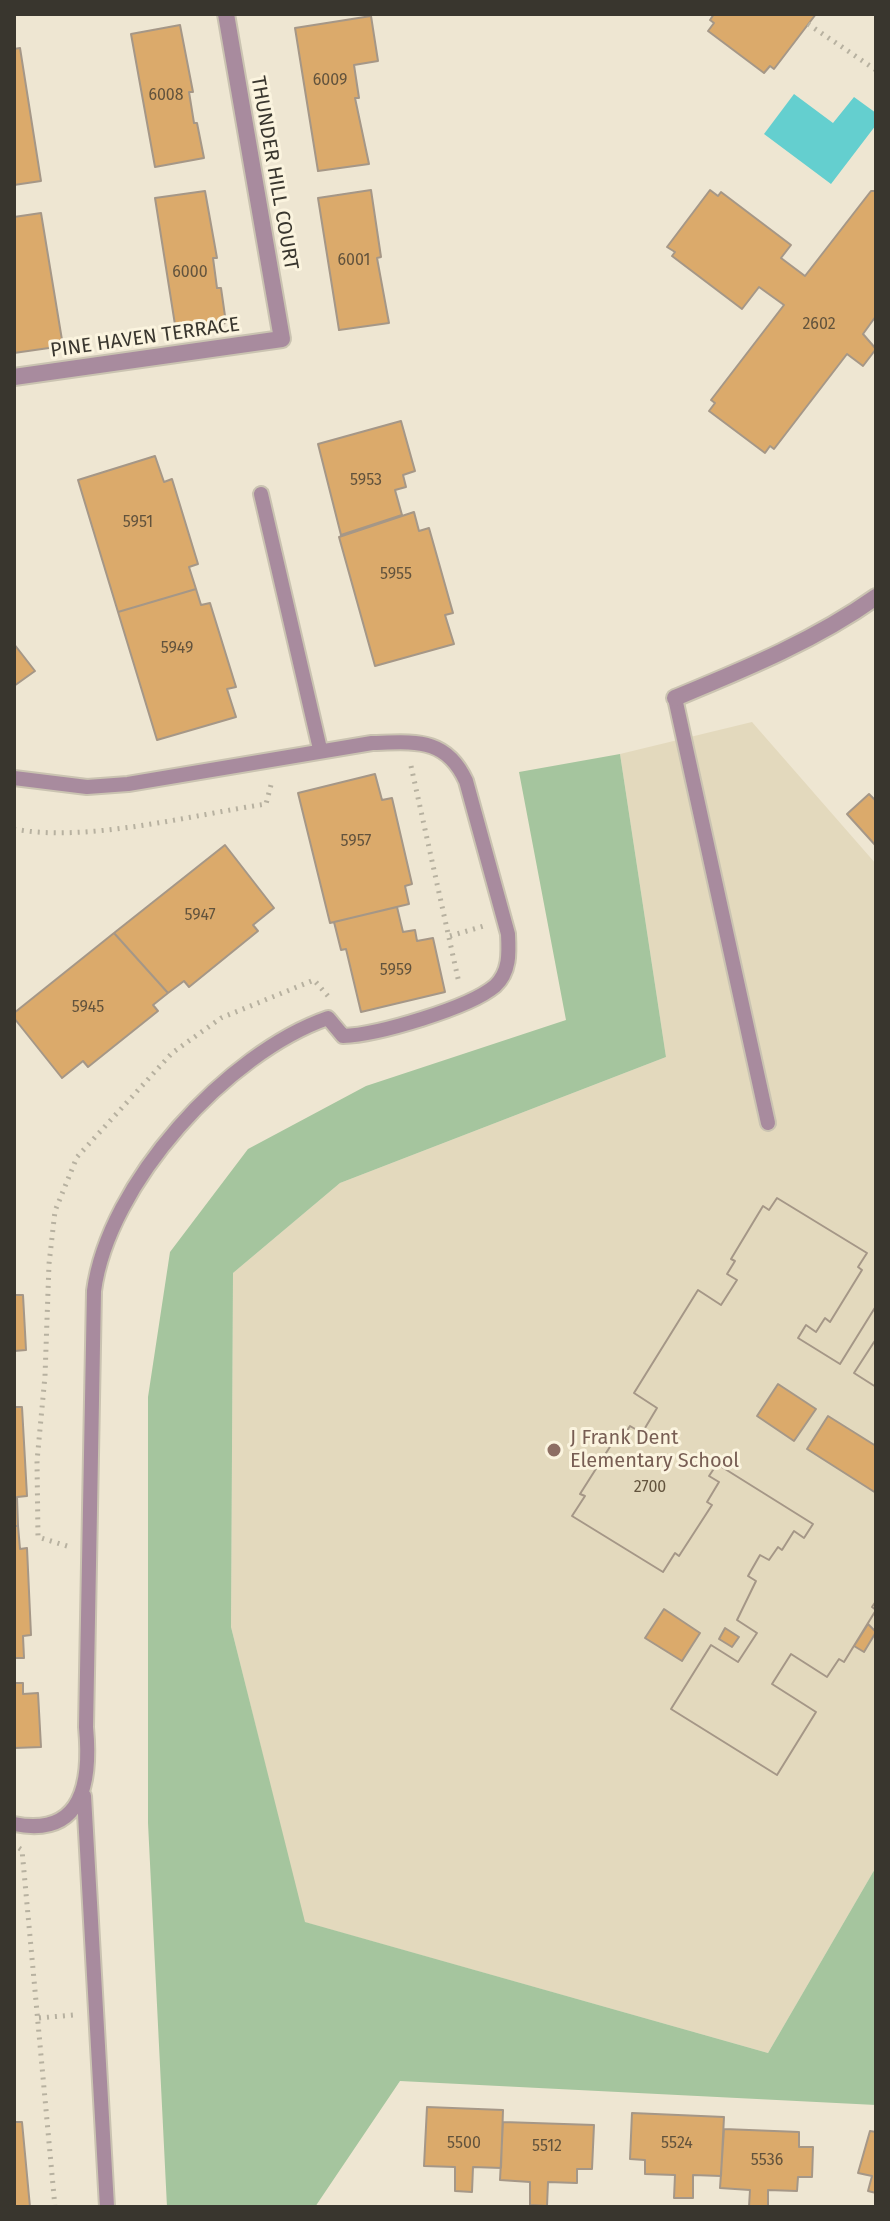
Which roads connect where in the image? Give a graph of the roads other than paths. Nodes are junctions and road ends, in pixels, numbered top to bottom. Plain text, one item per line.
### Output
1 (226, 14) edge
2 (282, 339) joint
3 (14, 377) edge
4 (261, 494) dead end
5 (876, 597) edge
6 (675, 698) joint
7 (320, 749) junction
8 (14, 778) edge
9 (768, 1123) dead end
10 (84, 1796) junction
11 (14, 1824) edge
12 (107, 2207) edge

1 - 2 street, THUNDER HILL COURT
2 - 3 street, PINE HAVEN TERRACE
4 - 7 lane
5 - 6 street
6 - 9 lane
7 - 8 lane
7 - 10 lane
10 - 11 lane
10 - 12 lane

